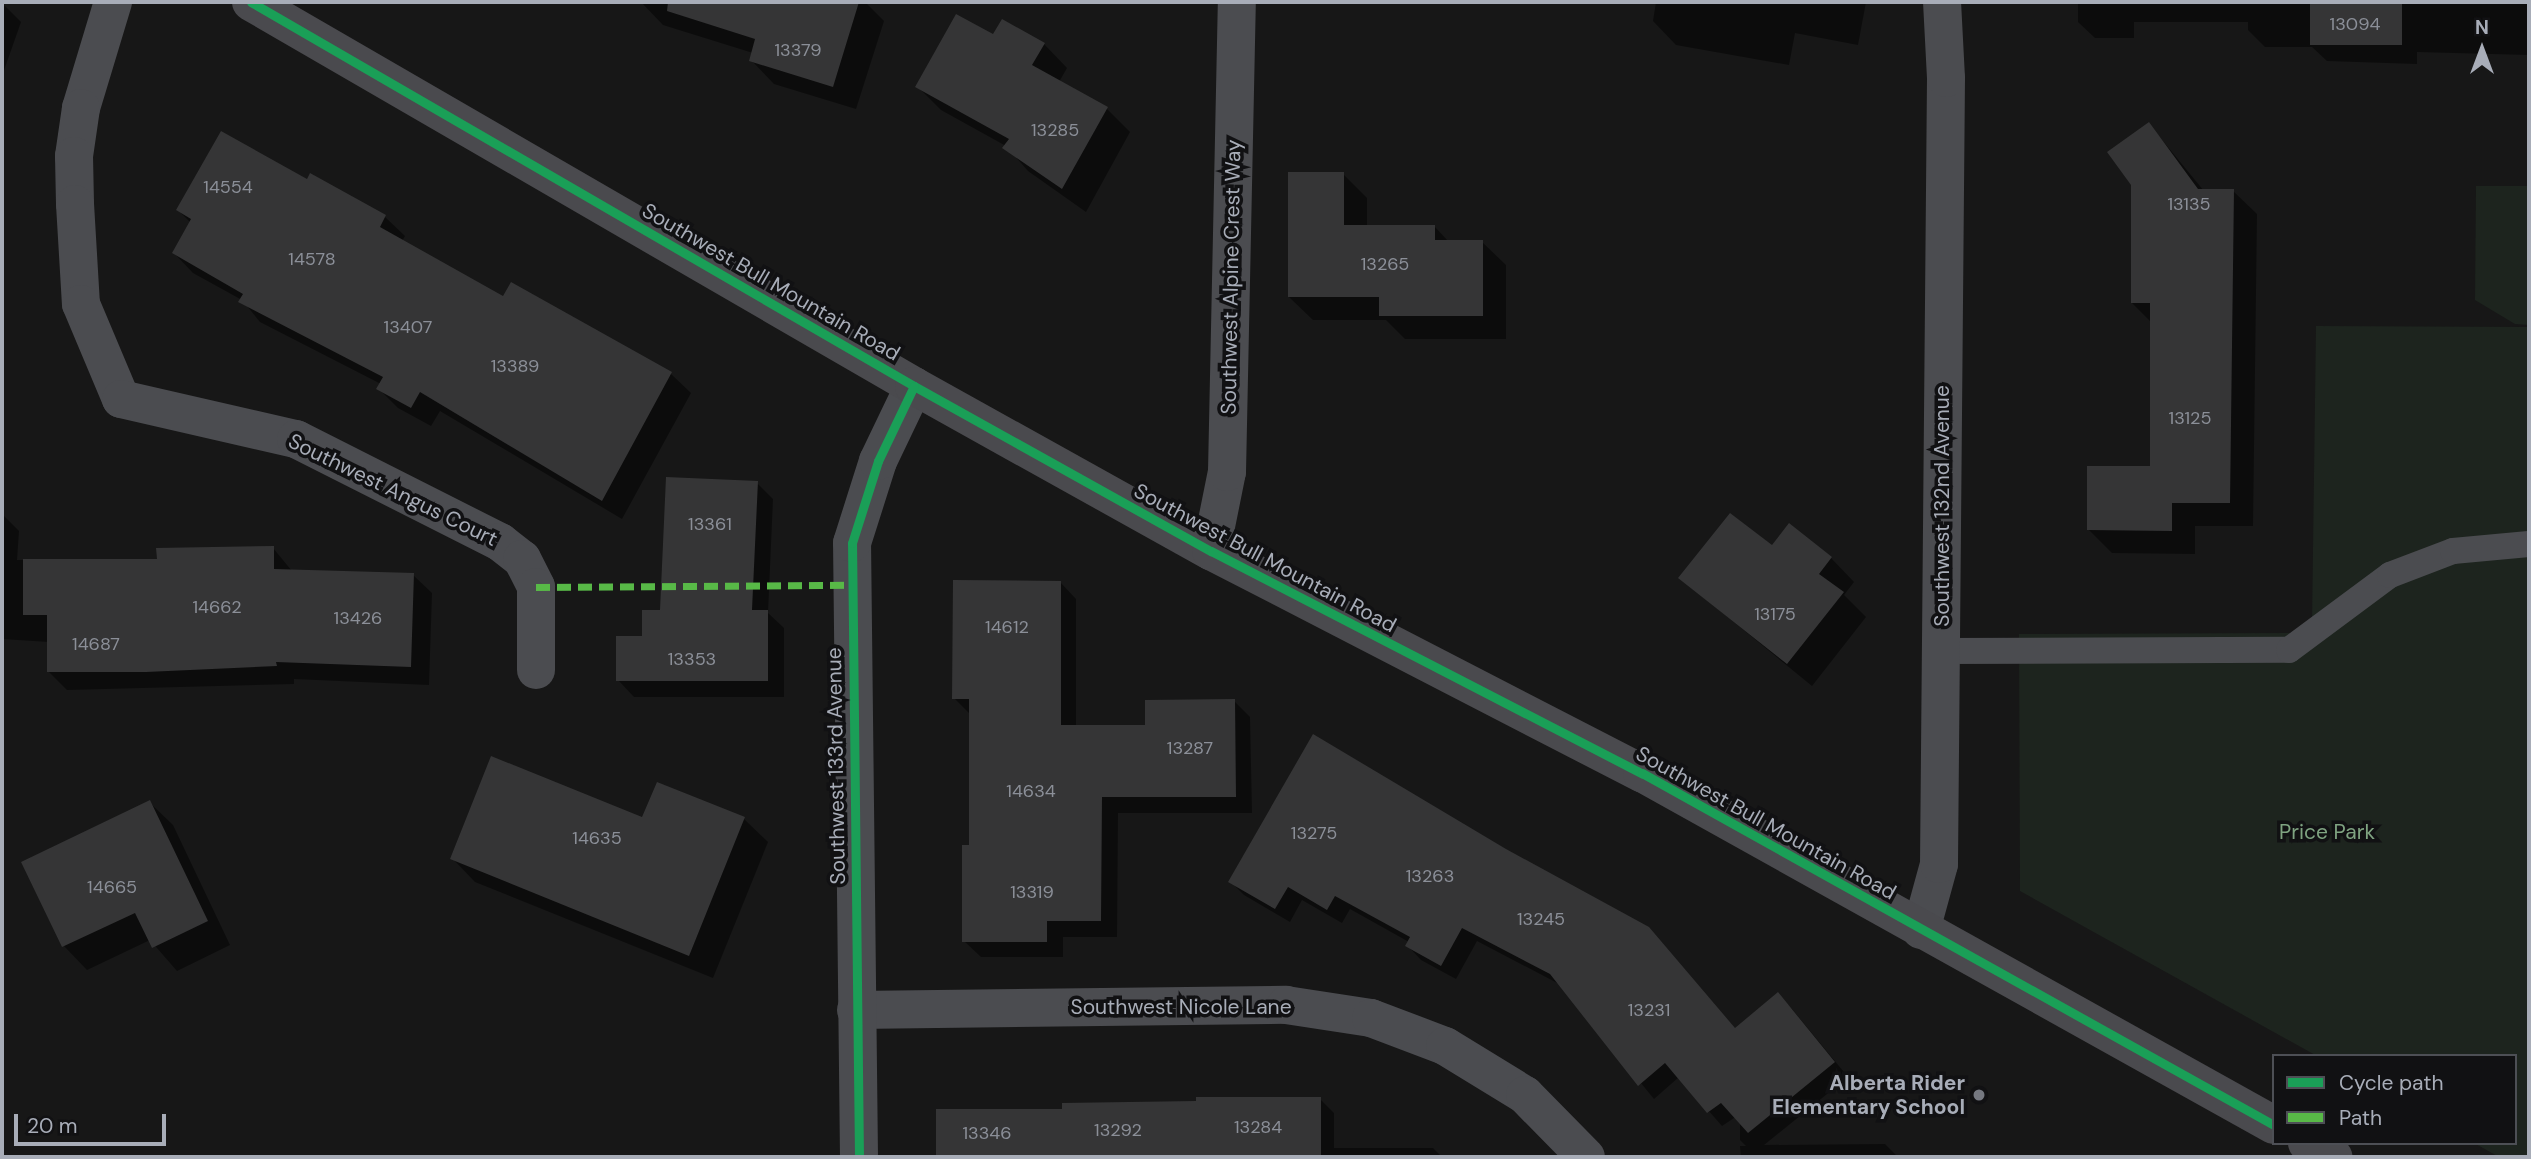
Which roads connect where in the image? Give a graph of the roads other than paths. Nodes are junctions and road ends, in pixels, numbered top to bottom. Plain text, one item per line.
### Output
1 (113, 2) edge
2 (251, 2) edge
3 (1237, 2) edge
4 (1942, 2) edge
5 (914, 386) junction
6 (2529, 544) edge
7 (1211, 551) junction
8 (1941, 651) junction
9 (536, 670) dead end
10 (1921, 930) junction
11 (856, 1010) junction
12 (2272, 1124) edge
13 (2311, 1145) edge
14 (859, 1157) edge
15 (1586, 1157) edge
16 (2333, 1157) edge

1 - 9 street, Southwest Angus Court
2 - 5 main road, Southwest Bull Mountain Road
3 - 7 street, Southwest Alpine Crest Way
4 - 8 street, Southwest 132nd Avenue
5 - 7 main road, Southwest Bull Mountain Road
5 - 11 street, Southwest 133rd Avenue
6 - 8 lane
7 - 10 main road, Southwest Bull Mountain Road
8 - 10 street, Southwest 132nd Avenue
10 - 12 main road, Southwest Bull Mountain Road
11 - 14 street, Southwest 133rd Avenue
11 - 15 street, Southwest Nicole Lane
13 - 16 main road

